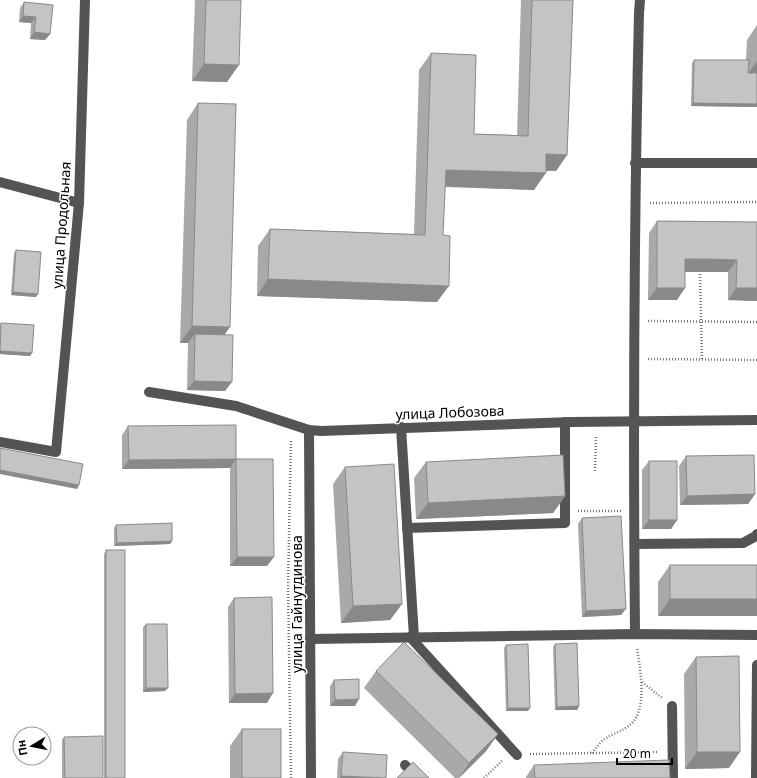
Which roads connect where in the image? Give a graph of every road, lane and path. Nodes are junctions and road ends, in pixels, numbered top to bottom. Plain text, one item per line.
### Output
1 (85, 0) edge
2 (640, 0) edge
3 (635, 163) junction
4 (757, 163) edge
5 (0, 182) edge
6 (757, 202) edge
7 (79, 203) junction
8 (648, 203) dead end
9 (700, 272) edge
10 (634, 321) junction
11 (700, 321) junction
12 (757, 322) edge
13 (634, 359) junction
14 (702, 360) junction
15 (757, 360) edge
16 (149, 392) dead end
17 (634, 420) junction
18 (757, 420) edge
19 (596, 421) junction
20 (565, 422) junction
21 (401, 427) junction
22 (300, 428) junction
23 (0, 442) edge
24 (595, 471) dead end
25 (566, 511) junction
26 (634, 511) junction
27 (407, 528) junction
28 (757, 534) edge
29 (634, 544) junction
30 (635, 634) junction
31 (757, 635) edge
32 (412, 637) junction
33 (310, 639) junction
34 (757, 665) edge
35 (642, 682) junction
36 (672, 706) joint
37 (673, 752) junction
38 (591, 753) junction
39 (518, 755) junction
40 (405, 765) dead end
41 (291, 778) edge
42 (311, 778) edge
43 (418, 778) edge
44 (484, 778) edge
45 (673, 778) edge
46 (756, 778) edge

1 - 7 street, улица Продольная
2 - 3 street
3 - 4 street
3 - 10 street
5 - 7 street
6 - 8 path
7 - 23 street, улица Продольная
9 - 11 path
10 - 11 path
10 - 13 street
11 - 12 path
11 - 14 path
13 - 14 path
13 - 17 street
14 - 15 path
16 - 22 street, улица Лобозова
17 - 18 street, улица Лобозова
17 - 19 street, улица Лобозова
17 - 26 street
19 - 20 street, улица Лобозова
19 - 24 path
20 - 21 street, улица Лобозова
20 - 25 street
21 - 22 street, улица Лобозова
21 - 27 street
22 - 33 street, улица Гайнутдинова
22 - 41 path
25 - 26 path
25 - 27 street
26 - 29 street
27 - 32 street
28 - 29 street
29 - 30 street
30 - 31 street
30 - 32 street
30 - 35 path
32 - 33 street
32 - 39 street
33 - 42 street, улица Гайнутдинова
34 - 46 street
35 - 36 path
35 - 38 path
36 - 37 street
37 - 38 path
37 - 45 street
38 - 39 path
39 - 44 path
40 - 43 street

